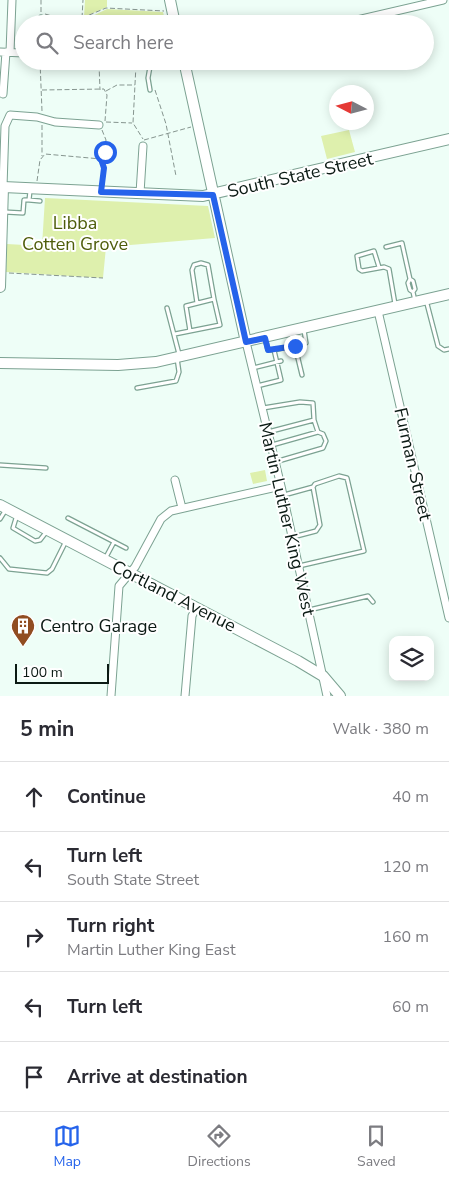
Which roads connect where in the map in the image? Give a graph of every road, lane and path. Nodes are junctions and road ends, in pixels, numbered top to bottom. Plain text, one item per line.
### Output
1 (12, 0) edge
2 (41, 0) edge
3 (83, 0) edge
4 (170, 0) edge
5 (443, 0) edge
6 (164, 11) dead end
7 (50, 15) edge
8 (82, 15) edge
9 (89, 15) edge
10 (173, 15) edge
11 (379, 15) edge
12 (5, 52) edge
13 (39, 70) edge
14 (99, 70) edge
15 (136, 70) edge
16 (149, 70) edge
17 (186, 70) edge
18 (135, 85) junction
19 (42, 90) junction
20 (100, 90) junction
21 (150, 90) joint
22 (105, 92) junction
23 (3, 94) dead end
24 (42, 118) junction
25 (133, 123) junction
26 (99, 125) joint
27 (198, 126) junction
28 (166, 134) junction
29 (449, 140) edge
30 (143, 143) junction
31 (42, 156) junction
32 (101, 159) junction
33 (176, 176) dead end
34 (1, 187) edge
35 (33, 188) junction
36 (101, 192) junction
37 (140, 193) junction
38 (213, 195) junction
39 (29, 200) junction
40 (40, 201) dead end
41 (2, 212) junction
42 (386, 247) dead end
43 (379, 267) junction
44 (1, 272) edge
45 (103, 278) dead end
46 (0, 287) edge
47 (449, 294) edge
48 (414, 297) junction
49 (214, 299) junction
50 (426, 300) junction
51 (197, 303) junction
52 (396, 307) junction
53 (167, 308) dead end
54 (378, 311) junction
55 (304, 329) junction
56 (190, 331) junction
57 (175, 334) junction
58 (265, 338) junction
59 (246, 342) junction
60 (295, 346) junction
61 (448, 349) edge
62 (274, 350) junction
63 (178, 358) junction
64 (279, 362) junction
65 (0, 363) edge
66 (252, 368) junction
67 (302, 375) dead end
68 (257, 386) junction
69 (138, 388) dead end
70 (262, 408) junction
71 (314, 420) junction
72 (268, 432) junction
73 (318, 432) junction
74 (271, 445) junction
75 (275, 462) junction
76 (0, 465) edge
77 (46, 468) dead end
78 (175, 480) dead end
79 (281, 486) junction
80 (313, 487) junction
81 (283, 496) junction
82 (3, 507) edge
83 (182, 508) junction
84 (18, 515) junction
85 (68, 518) dead end
86 (0, 519) edge
87 (47, 530) junction
88 (292, 537) junction
89 (66, 540) junction
90 (114, 542) junction
91 (126, 548) dead end
92 (0, 558) edge
93 (104, 560) junction
94 (299, 566) junction
95 (129, 573) junction
96 (373, 602) dead end
97 (196, 608) junction
98 (308, 610) junction
99 (449, 618) edge
100 (323, 676) junction
101 (111, 696) edge
102 (185, 696) edge
103 (327, 696) edge
104 (340, 696) edge

1 - 12 street
2 - 7 path
3 - 8 path
4 - 10 street
5 - 11 street
6 - 9 path
12 - 23 street
13 - 19 path
14 - 20 path
15 - 18 path
16 - 21 lane
17 - 27 street
18 - 22 path
18 - 25 path
19 - 20 path
19 - 24 path
20 - 22 path
21 - 28 path
22 - 25 path
24 - 26 street
24 - 31 path
24 - 34 street
25 - 30 path
26 - 32 path
27 - 28 path
27 - 38 street
28 - 30 path
28 - 33 path
29 - 38 street, South State Street
30 - 37 street
31 - 32 path
31 - 35 path
32 - 36 path
34 - 35 street, South State Street
34 - 41 street
35 - 36 street, South State Street
35 - 39 lane
36 - 37 street, South State Street
37 - 38 street, South State Street
38 - 59 street
39 - 40 lane
39 - 41 lane
41 - 44 street
42 - 48 lane
43 - 43 lane
43 - 52 lane
44 - 45 path
44 - 46 street
47 - 50 street
48 - 50 street
48 - 52 street
49 - 51 lane
49 - 51 lane
49 - 56 lane
50 - 61 lane
51 - 56 lane
52 - 54 street
53 - 57 lane
54 - 55 street
54 - 99 street, Furman Street
55 - 58 street
55 - 60 lane
56 - 57 lane
57 - 63 lane
58 - 59 street
58 - 62 lane
59 - 63 street
59 - 66 street, Martin Luther King West
60 - 62 lane
60 - 67 lane
62 - 64 lane
63 - 65 street
63 - 69 lane
64 - 66 lane
64 - 68 lane
66 - 68 street, Martin Luther King West
68 - 70 street, Martin Luther King West
70 - 71 lane
70 - 72 street, Martin Luther King West
71 - 72 lane
71 - 73 lane
72 - 74 street, Martin Luther King West
73 - 74 lane
73 - 75 lane
74 - 75 street, Martin Luther King West
75 - 79 street, Martin Luther King West
76 - 77 lane
78 - 83 street
79 - 81 street, Martin Luther King West
79 - 83 street
80 - 81 lane
80 - 88 lane
80 - 94 lane
81 - 88 street, Martin Luther King West
82 - 84 street, Cortland Avenue
82 - 86 lane
83 - 95 street
84 - 87 street, Cortland Avenue
84 - 87 lane
85 - 90 lane
87 - 89 street, Cortland Avenue
88 - 94 street, Martin Luther King West
89 - 92 lane
89 - 93 street, Cortland Avenue
90 - 91 lane
90 - 93 lane
93 - 95 street, Cortland Avenue
94 - 98 street, Martin Luther King West
95 - 97 street, Cortland Avenue
95 - 101 street
96 - 98 lane
97 - 100 street, Cortland Avenue
97 - 102 street
98 - 100 street, Martin Luther King West
100 - 103 street, Martin Luther King West
100 - 104 street, Cortland Avenue

